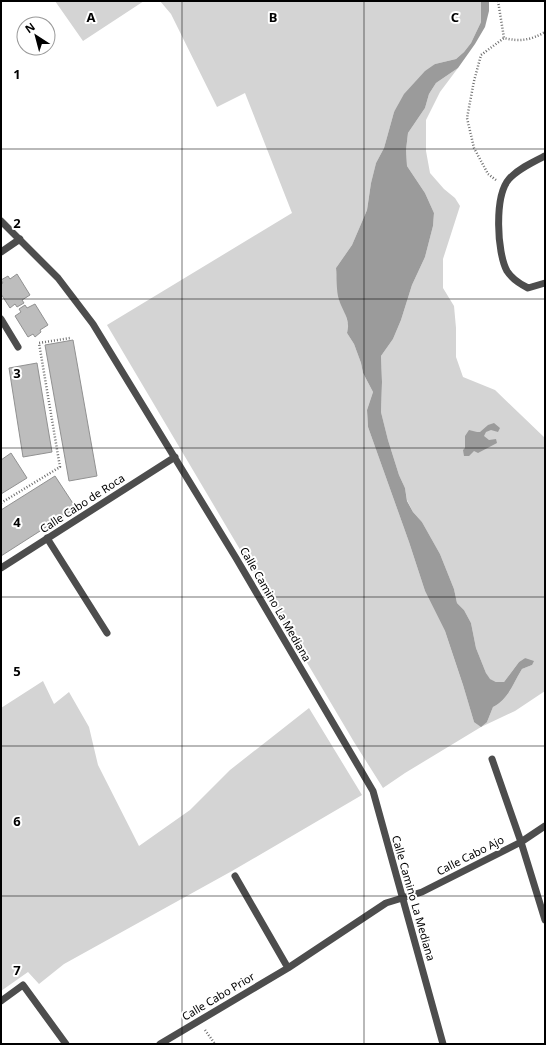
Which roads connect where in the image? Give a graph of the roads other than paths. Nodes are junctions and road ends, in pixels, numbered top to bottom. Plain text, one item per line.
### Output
1 (545, 156) edge
2 (1, 221) edge
3 (20, 239) junction
4 (1, 252) edge
5 (545, 283) edge
6 (1, 319) edge
7 (18, 346) dead end
8 (175, 456) junction
9 (47, 538) junction
10 (1, 568) edge
11 (107, 633) dead end
12 (492, 759) dead end
13 (545, 826) edge
14 (521, 842) junction
15 (235, 876) dead end
16 (403, 898) junction
17 (545, 920) edge
18 (288, 968) junction
19 (1, 1001) edge
20 (66, 1044) edge
21 (160, 1044) edge
22 (443, 1044) edge

1 - 5 street
2 - 3 street, Calle Camino La Mediana
3 - 4 street
3 - 8 street, Calle Camino La Mediana
6 - 7 street
8 - 9 street, Calle Cabo de Roca
8 - 16 street, Calle Camino La Mediana
9 - 10 street, Calle Cabo de Roca
9 - 11 street
12 - 14 street
13 - 14 street, Calle Cabo Ajo
14 - 16 street, Calle Cabo Ajo
14 - 17 street
15 - 18 street
16 - 18 street, Calle Cabo Prior
16 - 22 street, Calle Camino La Mediana
18 - 21 street, Calle Cabo Prior
19 - 20 street

